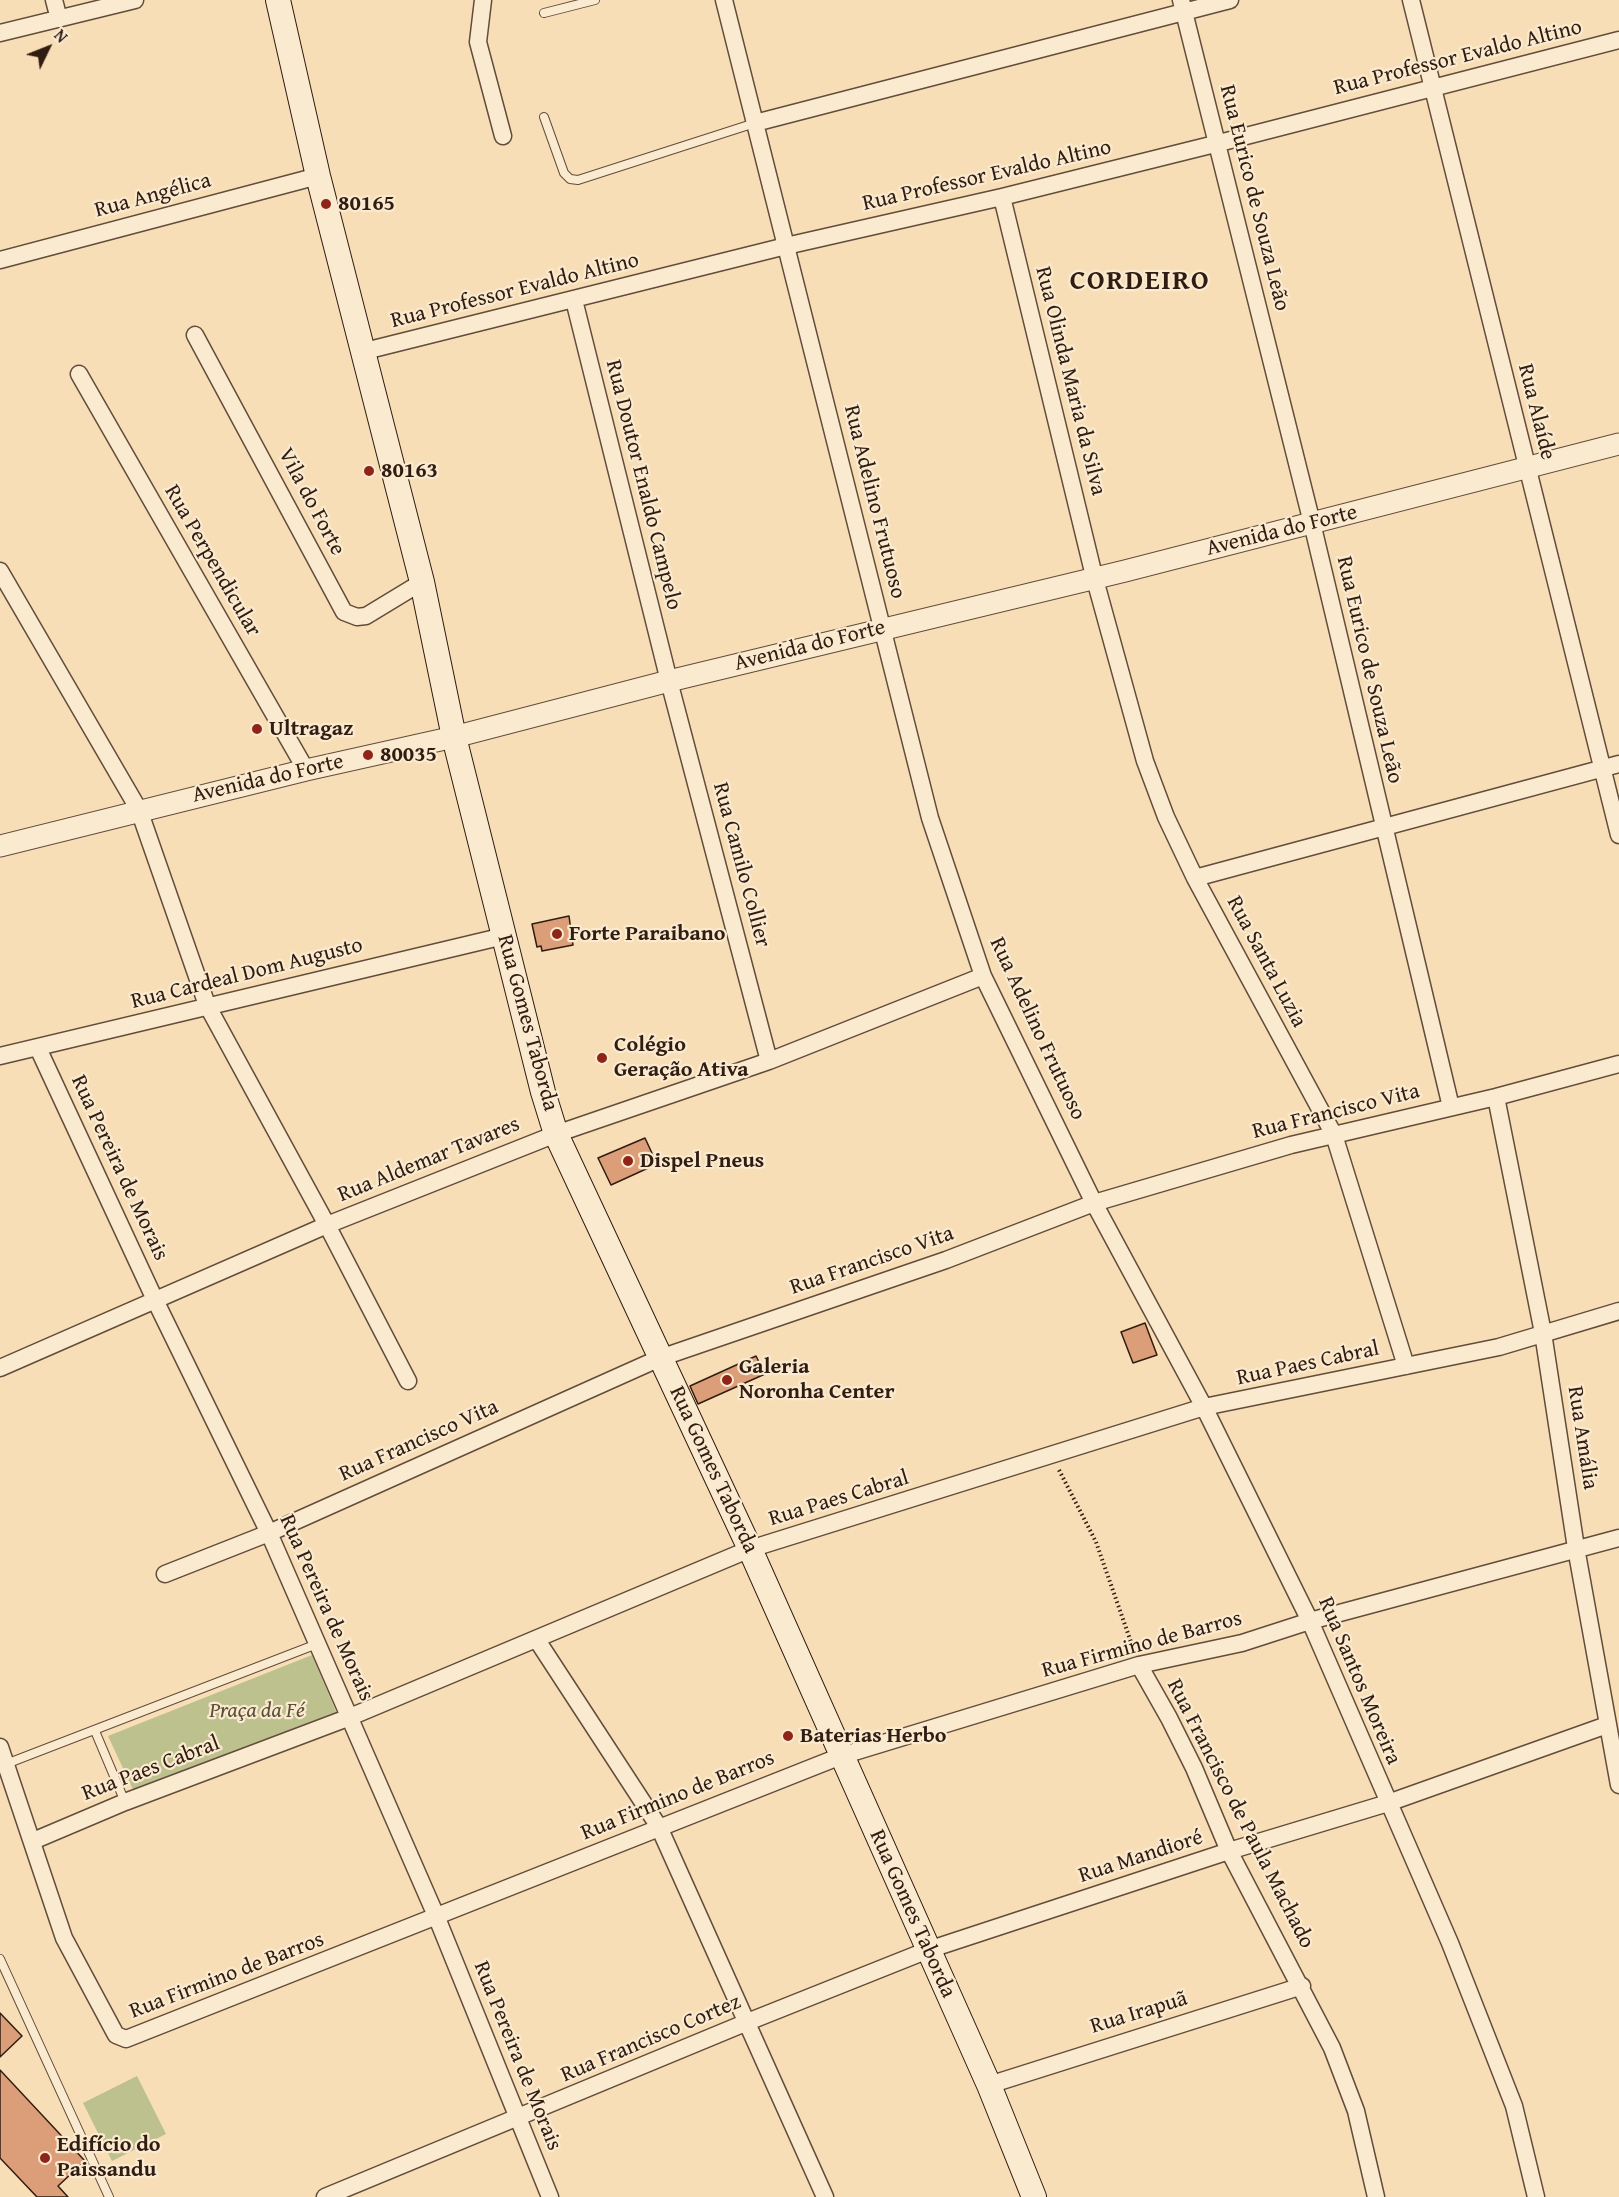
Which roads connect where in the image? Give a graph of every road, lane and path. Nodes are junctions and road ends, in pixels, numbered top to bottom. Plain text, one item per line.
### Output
1 (54, 0) edge
2 (135, 0) edge
3 (278, 0) edge
4 (483, 0) edge
5 (595, 0) edge
6 (724, 0) edge
7 (1230, 0) edge
8 (1411, 0) edge
9 (1183, 6) edge
10 (544, 13) dead end
11 (59, 19) junction
12 (0, 33) edge
13 (1619, 40) edge
14 (1434, 87) junction
15 (544, 117) dead end
16 (755, 123) junction
17 (503, 136) dead end
18 (1219, 143) junction
19 (318, 176) junction
20 (1002, 197) junction
21 (786, 246) junction
22 (0, 260) edge
23 (574, 300) junction
24 (195, 335) dead end
25 (365, 351) junction
26 (79, 374) dead end
27 (1619, 444) edge
28 (1527, 468) junction
29 (1312, 523) junction
30 (0, 571) edge
31 (1094, 576) junction
32 (422, 582) junction
33 (883, 628) junction
34 (669, 681) junction
35 (452, 730) junction
36 (1619, 764) edge
37 (1602, 768) junction
38 (306, 770) junction
39 (139, 810) junction
40 (1383, 827) junction
41 (1619, 835) edge
42 (0, 846) edge
43 (1195, 878) junction
44 (504, 936) junction
45 (983, 976) junction
46 (207, 1005) junction
47 (38, 1048) junction
48 (0, 1056) edge
49 (770, 1061) junction
50 (1619, 1064) edge
51 (1496, 1097) junction
52 (1451, 1107) junction
53 (556, 1134) junction
54 (1334, 1135) junction
55 (1094, 1203) junction
56 (327, 1225) junction
57 (156, 1302) junction
58 (1619, 1311) edge
59 (1543, 1333) junction
60 (660, 1358) junction
61 (1406, 1366) junction
62 (0, 1368) edge
63 (408, 1381) dead end
64 (1204, 1407) junction
65 (1052, 1456) junction
66 (269, 1533) junction
67 (1619, 1538) edge
68 (1576, 1548) junction
69 (750, 1549) junction
70 (165, 1574) dead end
71 (1310, 1621) junction
72 (537, 1640) junction
73 (317, 1644) junction
74 (1139, 1665) junction
75 (350, 1717) junction
76 (1607, 1725) junction
77 (95, 1731) junction
78 (0, 1747) edge
79 (841, 1756) junction
80 (3, 1765) edge
81 (1619, 1785) edge
82 (124, 1802) junction
83 (1388, 1803) junction
84 (659, 1827) junction
85 (33, 1841) junction
86 (1229, 1851) junction
87 (437, 1918) junction
88 (928, 1950) junction
89 (0, 1959) edge
90 (1302, 1986) junction
91 (745, 2023) junction
92 (989, 2085) junction
93 (519, 2119) junction
94 (344, 2193) edge
95 (110, 2197) edge
96 (325, 2197) edge
97 (550, 2197) edge
98 (825, 2197) edge
99 (1034, 2197) edge
100 (1376, 2197) edge
101 (1536, 2197) edge

1 - 11 street
2 - 11 street
3 - 19 main road, Rua Gomes Taborda
4 - 17 street
5 - 10 lane
6 - 16 street, Rua Adelino Frutuoso
7 - 9 street
8 - 14 street, Rua Alaíde
9 - 16 street
9 - 18 street, Rua Eurico de Souza Leão
11 - 12 street
13 - 14 street, Rua Professor Evaldo Altino
14 - 18 street, Rua Professor Evaldo Altino
14 - 28 street, Rua Alaíde
15 - 16 lane
16 - 21 street, Rua Adelino Frutuoso
18 - 20 street, Rua Professor Evaldo Altino
18 - 29 street, Rua Eurico de Souza Leão
19 - 22 street, Rua Angélica
19 - 25 main road, Rua Gomes Taborda
20 - 21 street, Rua Professor Evaldo Altino
20 - 31 street, Rua Olinda Maria da Silva
21 - 23 street, Rua Professor Evaldo Altino
21 - 33 street, Rua Adelino Frutuoso
23 - 25 street, Rua Professor Evaldo Altino
23 - 34 street, Rua Doutor Enaldo Campelo
24 - 32 street, Vila do Forte
25 - 32 main road, Rua Gomes Taborda
26 - 38 street, Rua Perpendicular
27 - 28 street, Avenida do Forte
28 - 29 street, Avenida do Forte
28 - 37 street, Rua Alaíde
29 - 31 street, Avenida do Forte
29 - 40 street, Rua Eurico de Souza Leão
30 - 39 street
31 - 33 street, Avenida do Forte
31 - 43 street, Rua Santa Luzia
32 - 35 main road, Rua Gomes Taborda
33 - 34 street, Avenida do Forte
33 - 45 street, Rua Adelino Frutuoso
34 - 35 street, Avenida do Forte
34 - 49 street, Rua Camilo Collier
35 - 38 street, Avenida do Forte
35 - 44 main road, Rua Gomes Taborda
36 - 37 street
37 - 40 street
37 - 41 street, Rua Alaíde
38 - 39 street, Avenida do Forte
39 - 42 street, Avenida do Forte
39 - 46 street
40 - 43 street
40 - 52 street, Rua Eurico de Souza Leão
43 - 54 street, Rua Santa Luzia
44 - 46 street, Rua Cardeal Dom Augusto
44 - 53 main road, Rua Gomes Taborda
45 - 49 street, Rua Aldemar Tavares
45 - 55 street, Rua Adelino Frutuoso
46 - 47 street, Rua Cardeal Dom Augusto
46 - 56 street
47 - 48 street, Rua Cardeal Dom Augusto
47 - 57 street, Rua Pereira de Morais
49 - 53 street, Rua Aldemar Tavares
50 - 51 street, Rua Francisco Vita
51 - 52 street, Rua Francisco Vita
51 - 59 street, Rua Amália
52 - 54 street, Rua Francisco Vita
53 - 56 street, Rua Aldemar Tavares
53 - 60 main road, Rua Gomes Taborda
54 - 55 street, Rua Francisco Vita
54 - 61 street, Rua Santa Luzia
55 - 60 street, Rua Francisco Vita
55 - 64 street, Rua Santos Moreira
56 - 57 street, Rua Aldemar Tavares
56 - 63 street
57 - 62 street, Rua Aldemar Tavares
57 - 66 street, Rua Pereira de Morais
58 - 59 street, Rua Paes Cabral
59 - 61 street, Rua Paes Cabral
59 - 68 street, Rua Amália
60 - 66 street, Rua Francisco Vita
60 - 69 main road, Rua Gomes Taborda
61 - 64 street, Rua Paes Cabral
64 - 65 street, Rua Paes Cabral
64 - 71 street, Rua Santos Moreira
65 - 69 street, Rua Paes Cabral
65 - 74 path, Rua Francisco de Paula Machado
66 - 70 street, Rua Francisco Vita
66 - 73 street, Rua Pereira de Morais
67 - 68 street, Rua Firmino de Barros
68 - 71 street, Rua Firmino de Barros
68 - 76 street, Rua Amália
69 - 72 street, Rua Paes Cabral
69 - 79 main road, Rua Gomes Taborda
71 - 74 street, Rua Firmino de Barros
71 - 83 street, Rua Santos Moreira
72 - 75 street, Rua Paes Cabral
72 - 84 street
73 - 75 street, Rua Pereira de Morais
73 - 77 lane
74 - 79 street, Rua Firmino de Barros
74 - 86 street, Rua Francisco de Paula Machado
75 - 82 street, Rua Paes Cabral
75 - 87 street, Rua Pereira de Morais
76 - 81 street, Rua Amália
76 - 83 street, Rua Mandioré
77 - 80 lane
77 - 82 lane
78 - 80 street
79 - 84 street, Rua Firmino de Barros
79 - 88 main road, Rua Gomes Taborda
80 - 85 street
82 - 85 street, Rua Paes Cabral
83 - 86 street, Rua Mandioré
83 - 101 street, Rua Santos Moreira
84 - 87 street, Rua Firmino de Barros
84 - 91 street
85 - 87 street, Rua Firmino de Barros
86 - 88 street, Rua Mandioré
86 - 90 street, Rua Francisco de Paula Machado
87 - 93 street, Rua Pereira de Morais
88 - 91 street, Rua Francisco Cortez
88 - 92 main road, Rua Gomes Taborda
89 - 95 lane
90 - 92 street, Rua Irapuã
90 - 100 street, Rua Francisco de Paula Machado
91 - 93 street, Rua Francisco Cortez
91 - 98 street
92 - 99 main road, Rua Gomes Taborda
93 - 94 street, Rua Francisco Cortez
93 - 97 street, Rua Pereira de Morais
94 - 96 street, Rua Francisco Cortez

